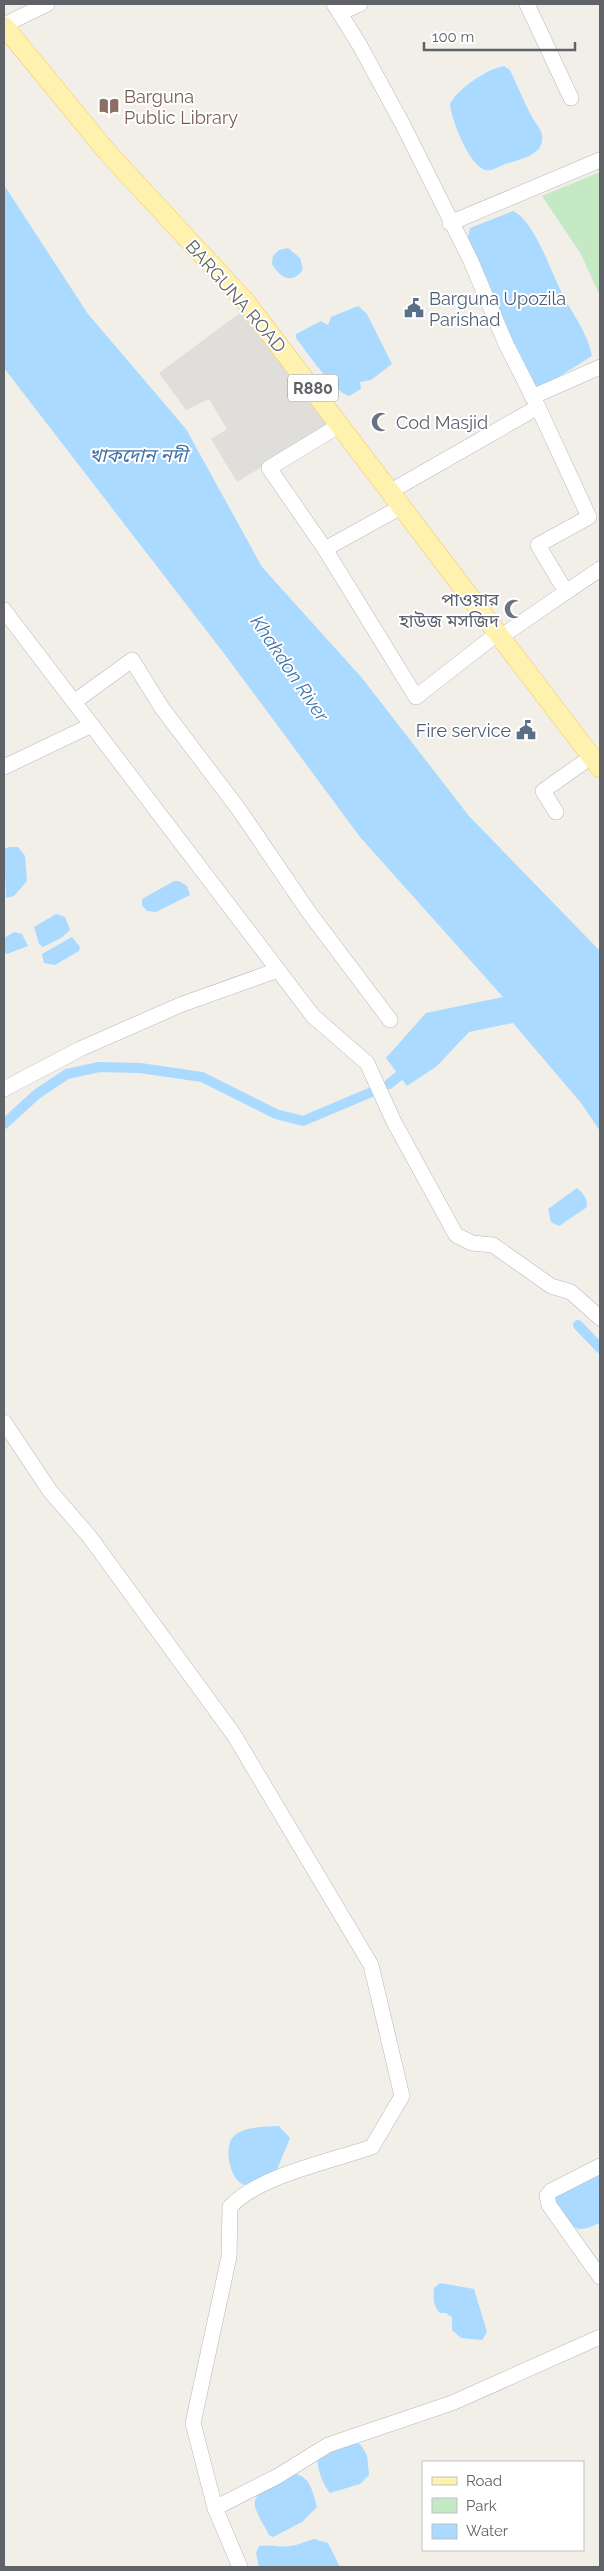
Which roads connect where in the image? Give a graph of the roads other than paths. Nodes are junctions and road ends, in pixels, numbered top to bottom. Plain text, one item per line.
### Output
1 (47, 4) edge
2 (360, 4) edge
3 (526, 4) edge
4 (337, 9) edge
5 (6, 21) edge
6 (571, 98) dead end
7 (600, 160) edge
8 (450, 223) junction
9 (600, 367) edge
10 (535, 402) junction
11 (340, 425) junction
12 (398, 487) junction
13 (401, 507) junction
14 (324, 549) junction
15 (600, 569) edge
16 (566, 592) junction
17 (4, 610) edge
18 (503, 632) junction
19 (74, 702) junction
20 (92, 725) junction
21 (597, 759) edge
22 (4, 767) edge
23 (556, 812) dead end
24 (278, 970) junction
25 (390, 1020) dead end
26 (4, 1089) edge
27 (600, 1318) edge
28 (4, 1422) edge
29 (600, 2166) edge
30 (600, 2277) edge
31 (600, 2337) edge
32 (215, 2508) junction
33 (240, 2567) edge

1 - 5 street
2 - 4 street
3 - 6 street
4 - 8 street
5 - 11 main road, BARGUNA ROAD / R880
5 - 12 main road, BARGUNA ROAD / R880
7 - 8 street
8 - 10 street
9 - 10 street
10 - 12 street
10 - 16 street
11 - 13 main road, BARGUNA ROAD / R880
11 - 14 street
12 - 18 main road, BARGUNA ROAD / R880
13 - 14 street
13 - 18 main road, BARGUNA ROAD / R880
14 - 18 street
15 - 16 street
16 - 18 street
17 - 19 street
18 - 21 main road, BARGUNA ROAD / R880
19 - 20 street
19 - 25 street
20 - 22 street
20 - 24 street
21 - 23 street
24 - 26 street
24 - 27 street
28 - 32 street
29 - 30 street
31 - 32 street
32 - 33 street

